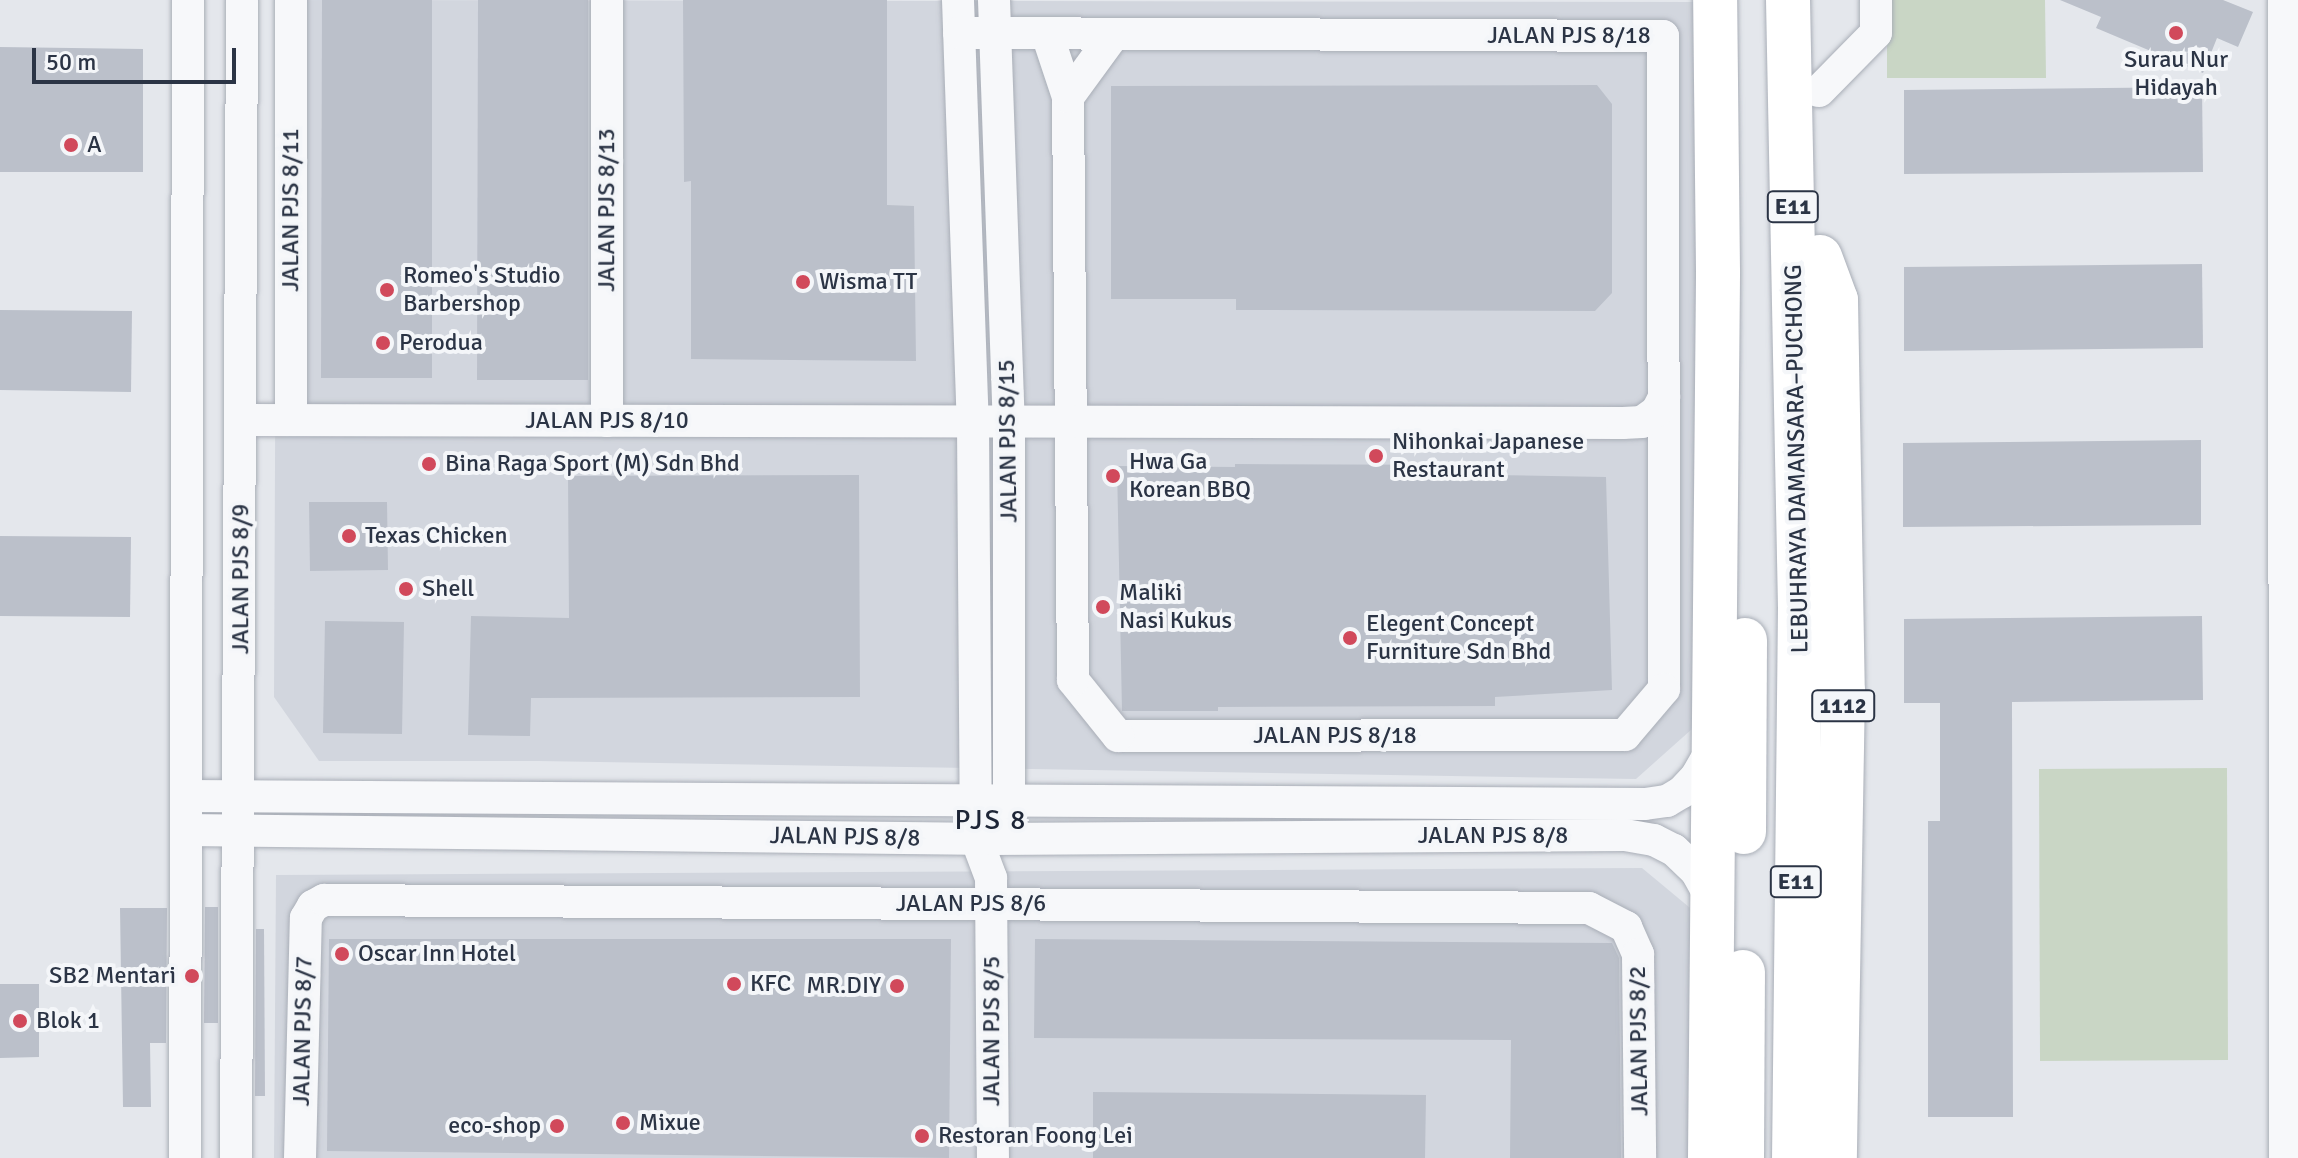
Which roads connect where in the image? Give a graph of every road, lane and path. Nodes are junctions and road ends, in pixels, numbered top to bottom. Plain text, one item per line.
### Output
1 (188, 0) edge
2 (242, 0) edge
3 (291, 0) edge
4 (607, 0) edge
5 (958, 0) edge
6 (994, 0) edge
7 (1715, 0) edge
8 (1741, 0) edge
9 (1788, 0) edge
10 (1817, 0) edge
11 (1876, 0) edge
12 (2284, 0) edge
13 (959, 33) junction
14 (995, 33) junction
15 (1047, 34) junction
16 (1114, 34) junction
17 (1819, 91) junction
18 (1068, 97) junction
19 (2291, 133) edge
20 (1820, 257) junction
21 (2291, 348) edge
22 (1664, 397) junction
23 (1071, 410) junction
24 (1798, 414) junction
25 (241, 420) junction
26 (291, 420) junction
27 (607, 421) junction
28 (1623, 423) junction
29 (973, 424) junction
30 (1009, 424) junction
31 (1664, 494) junction
32 (2292, 555) edge
33 (1713, 747) junction
34 (2292, 768) edge
35 (187, 796) junction
36 (239, 796) junction
37 (977, 802) junction
38 (1009, 802) junction
39 (186, 830) junction
40 (240, 830) junction
41 (976, 838) junction
42 (1009, 839) junction
43 (991, 891) junction
44 (1714, 903) junction
45 (313, 906) joint
46 (1626, 927) joint
47 (2292, 973) edge
48 (185, 1158) edge
49 (236, 1158) edge
50 (300, 1158) edge
51 (993, 1158) edge
52 (1640, 1158) edge
53 (1710, 1158) edge
54 (1742, 1158) edge
55 (1794, 1158) edge
56 (1835, 1158) edge
57 (2285, 1158) edge

1 - 35 street
2 - 25 street, JALAN PJS 8/9
3 - 26 street, JALAN PJS 8/11
4 - 27 street, JALAN PJS 8/13
5 - 13 street, JALAN PJS 8/15
6 - 14 street, JALAN PJS 8/15
7 - 33 highway
8 - 54 highway, LEBUHRAYA DAMANSARA–PUCHONG / E11
9 - 24 highway, LEBUHRAYA DAMANSARA–PUCHONG / E11
10 - 17 highway
11 - 17 street
12 - 19 street
13 - 14 street, JALAN PJS 8/18
13 - 29 street, JALAN PJS 8/15
14 - 15 street, JALAN PJS 8/18
14 - 30 street, JALAN PJS 8/15
15 - 16 street, JALAN PJS 8/18
15 - 18 street, JALAN PJS 8/18
16 - 18 street
16 - 22 street, JALAN PJS 8/18
17 - 20 highway
18 - 23 street, JALAN PJS 8/18
19 - 21 street
20 - 24 highway
20 - 56 highway, 1112
21 - 32 street
22 - 28 street
22 - 31 street, JALAN PJS 8/18
23 - 28 street
23 - 30 street
23 - 31 street, JALAN PJS 8/18
24 - 55 highway, LEBUHRAYA DAMANSARA–PUCHONG / E11
25 - 26 street, JALAN PJS 8/10
25 - 36 street, JALAN PJS 8/9
26 - 27 street, JALAN PJS 8/10
27 - 29 street, JALAN PJS 8/10
28 - 31 street, JALAN PJS 8/18
29 - 30 street, JALAN PJS 8/10
29 - 37 street, JALAN PJS 8/15
30 - 38 street, JALAN PJS 8/15
32 - 34 street
33 - 38 street, JALAN PJS 8/8
33 - 44 highway
34 - 47 street
35 - 36 street, JALAN PJS 8/8
35 - 39 street
36 - 37 street, JALAN PJS 8/8
36 - 40 street, JALAN PJS 8/9
37 - 38 street, JALAN PJS 8/8
37 - 41 street, JALAN PJS 8/15
38 - 42 street, JALAN PJS 8/15
39 - 40 street, JALAN PJS 8/8
39 - 48 street
40 - 41 street, JALAN PJS 8/8
40 - 49 street, JALAN PJS 8/9
41 - 42 street, JALAN PJS 8/8
41 - 43 street, JALAN PJS 8/15
42 - 43 street, JALAN PJS 8/15
42 - 44 street, JALAN PJS 8/8
43 - 45 street, JALAN PJS 8/6
43 - 46 street, JALAN PJS 8/6
43 - 51 street, JALAN PJS 8/5
44 - 53 highway
45 - 50 street, JALAN PJS 8/7
46 - 52 street, JALAN PJS 8/2
47 - 57 street

